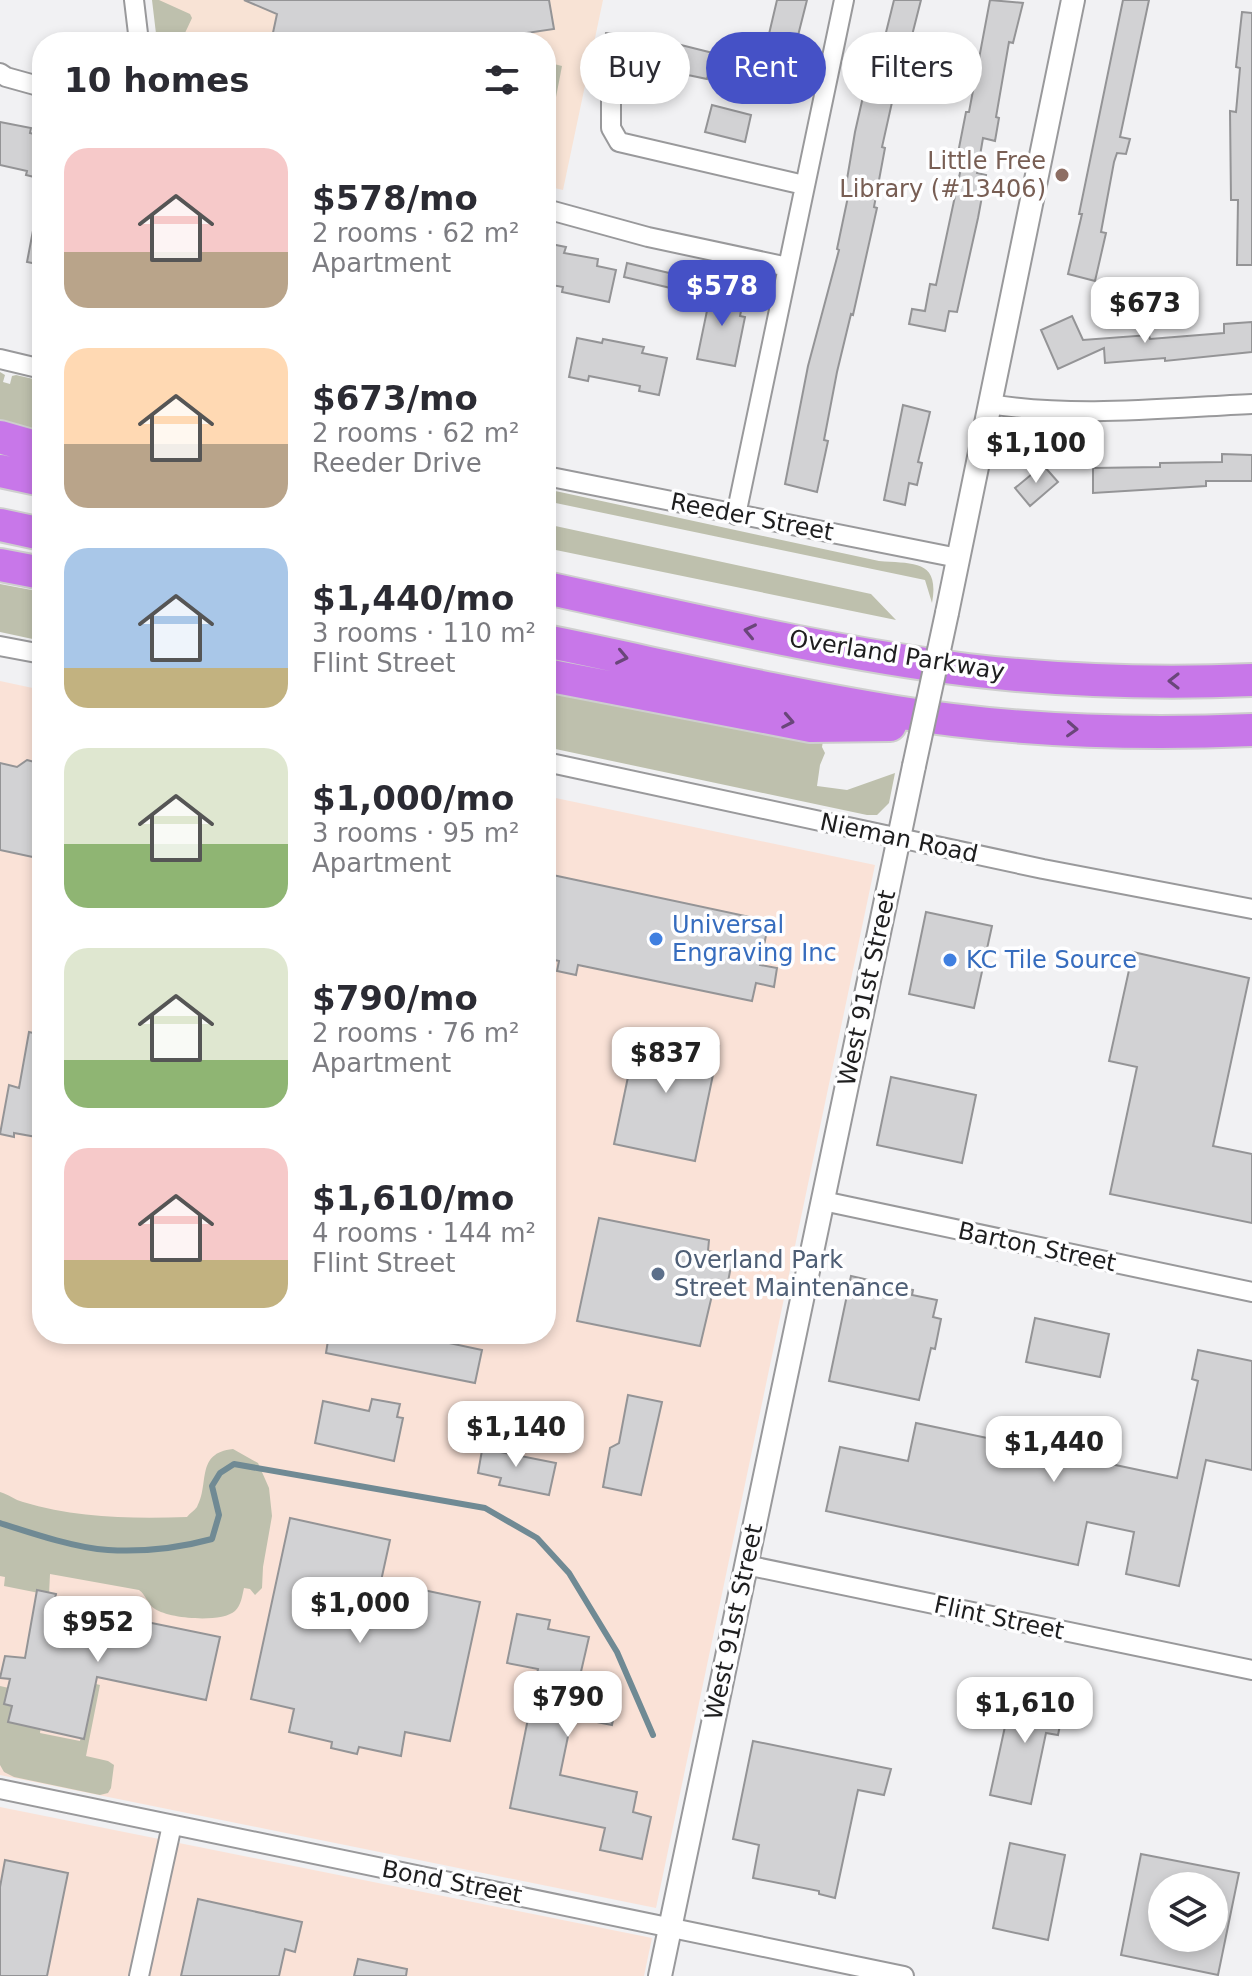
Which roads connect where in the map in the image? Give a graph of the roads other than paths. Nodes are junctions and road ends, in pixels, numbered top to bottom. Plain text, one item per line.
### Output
1 (134, 0) edge
2 (844, 0) edge
3 (1073, 0) edge
4 (138, 32) edge
5 (0, 73) edge
6 (32, 84) edge
7 (611, 104) edge
8 (804, 185) junction
9 (556, 212) edge
10 (788, 267) junction
11 (0, 359) edge
12 (32, 367) edge
13 (990, 404) junction
14 (1252, 404) edge
15 (0, 437) edge
16 (32, 446) edge
17 (0, 471) edge
18 (32, 478) edge
19 (556, 478) edge
20 (736, 515) junction
21 (0, 525) edge
22 (32, 532) edge
23 (958, 558) junction
24 (0, 565) edge
25 (32, 571) edge
26 (556, 590) edge
27 (556, 643) edge
28 (0, 646) edge
29 (32, 652) edge
30 (556, 677) edge
31 (1252, 680) edge
32 (994, 724) junction
33 (1252, 730) edge
34 (556, 764) edge
35 (899, 838) junction
36 (1252, 909) edge
37 (823, 1201) junction
38 (1252, 1292) edge
39 (746, 1565) junction
40 (1252, 1670) edge
41 (0, 1789) edge
42 (172, 1825) junction
43 (670, 1927) junction
44 (139, 1976) edge
45 (660, 1976) edge
46 (904, 1976) edge

1 - 4 street
2 - 8 street
3 - 13 street, West 91st Street
5 - 6 street
7 - 8 street
8 - 10 street
9 - 10 street
10 - 20 street
11 - 12 street
13 - 14 street
13 - 23 street, West 91st Street
15 - 16 highway
17 - 18 highway
19 - 20 street, Reeder Street
20 - 23 street, Reeder Street
21 - 22 highway
23 - 35 street, West 91st Street, bridge
24 - 25 highway
31 -> 26 highway, Overland Parkway
27 -> 32 highway
28 - 29 street
30 -> 32 highway
32 -> 33 highway
34 - 35 street, Nieman Road
35 - 36 street, Nieman Road
35 - 37 street, West 91st Street
37 - 38 street, Barton Street
37 - 39 street, West 91st Street
39 - 40 street, Flint Street
39 - 43 street, West 91st Street
41 - 42 street, Bond Street
42 - 43 street, Bond Street
42 - 44 street
43 - 45 street, West 91st Street
43 - 46 street, Bond Street

